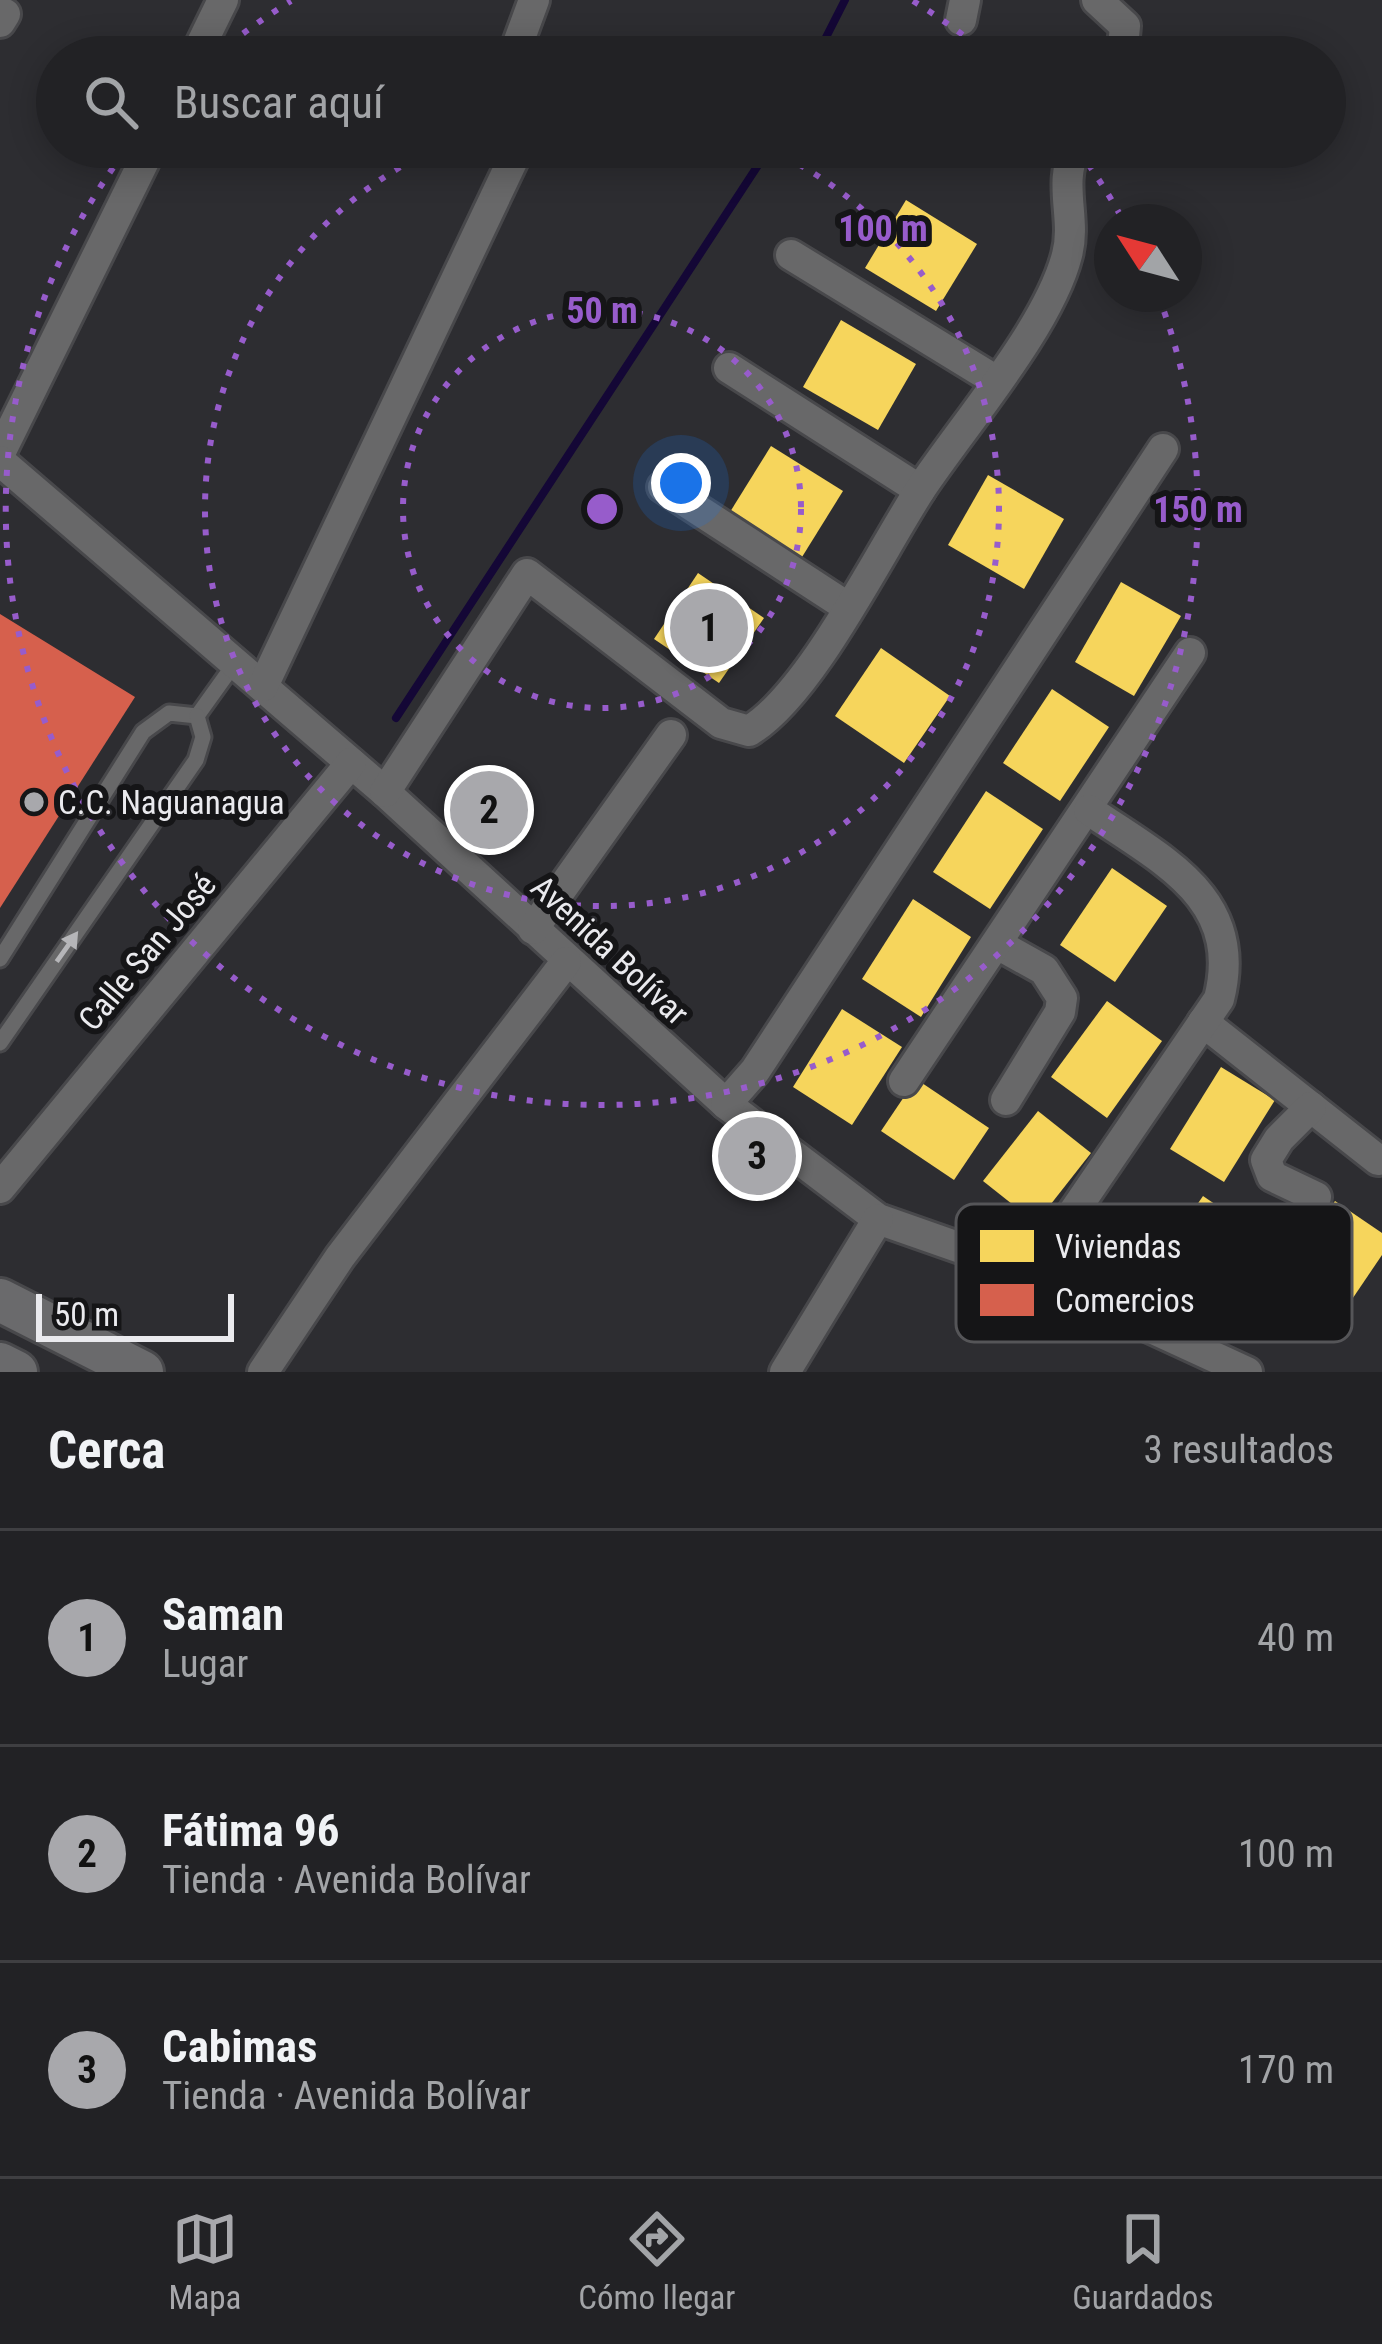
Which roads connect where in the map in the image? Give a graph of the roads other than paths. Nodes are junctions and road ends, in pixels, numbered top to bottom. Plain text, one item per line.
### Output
1 (224, 0) edge
2 (533, 0) edge
3 (1097, 0) edge
4 (206, 36) edge
5 (520, 36) edge
6 (1124, 36) edge
7 (141, 168) edge
8 (509, 168) edge
9 (1069, 168) edge
10 (791, 255) dead end
11 (729, 368) dead end
12 (995, 380) junction
13 (1163, 449) dead end
14 (0, 457) edge
15 (663, 487) dead end
16 (920, 490) junction
17 (849, 608) junction
18 (1190, 653) dead end
19 (235, 663) junction
20 (262, 686) junction
21 (197, 716) junction
22 (671, 735) dead end
23 (351, 764) junction
24 (386, 792) junction
25 (1089, 810) junction
26 (533, 929) junction
27 (999, 945) junction
28 (0, 959) edge
29 (566, 962) junction
30 (1203, 1022) junction
31 (0, 1043) edge
32 (904, 1081) dead end
33 (1006, 1100) dead end
34 (726, 1104) junction
35 (1311, 1108) junction
36 (1378, 1160) dead end
37 (0, 1188) edge
38 (1316, 1197) dead end
39 (1079, 1204) edge
40 (878, 1219) junction
41 (956, 1246) edge
42 (0, 1300) edge
43 (1181, 1342) edge
44 (0, 1364) edge
45 (16, 1372) edge
46 (142, 1372) edge
47 (263, 1372) edge
48 (785, 1372) edge
49 (1246, 1372) edge

1 - 4 street
2 - 5 street
3 - 6 street
7 - 14 street
8 - 20 street
9 - 12 street
10 - 12 street
11 - 16 street
12 - 16 street
13 - 34 street
14 - 19 street, Avenida Bolívar
15 - 17 street
16 - 17 street
17 - 24 street
18 - 25 street
19 - 20 street, Avenida Bolívar
19 - 21 lane
20 - 23 street, Avenida Bolívar
21 - 28 lane
31 -> 21 lane
22 - 26 street
23 - 24 street, Avenida Bolívar
23 - 37 street, Calle San José
24 - 26 street, Avenida Bolívar
25 - 27 street
25 - 30 street
26 - 29 street, Avenida Bolívar
27 - 32 street
27 - 33 street
29 - 34 street, Avenida Bolívar
29 - 47 street
30 - 35 street
30 - 39 street
34 - 40 street, Avenida Bolívar
35 - 36 street
35 - 38 street
40 - 41 street, Avenida Bolívar
40 - 48 street
42 - 46 main road
43 - 49 street, Avenida Bolívar
44 - 45 main road

